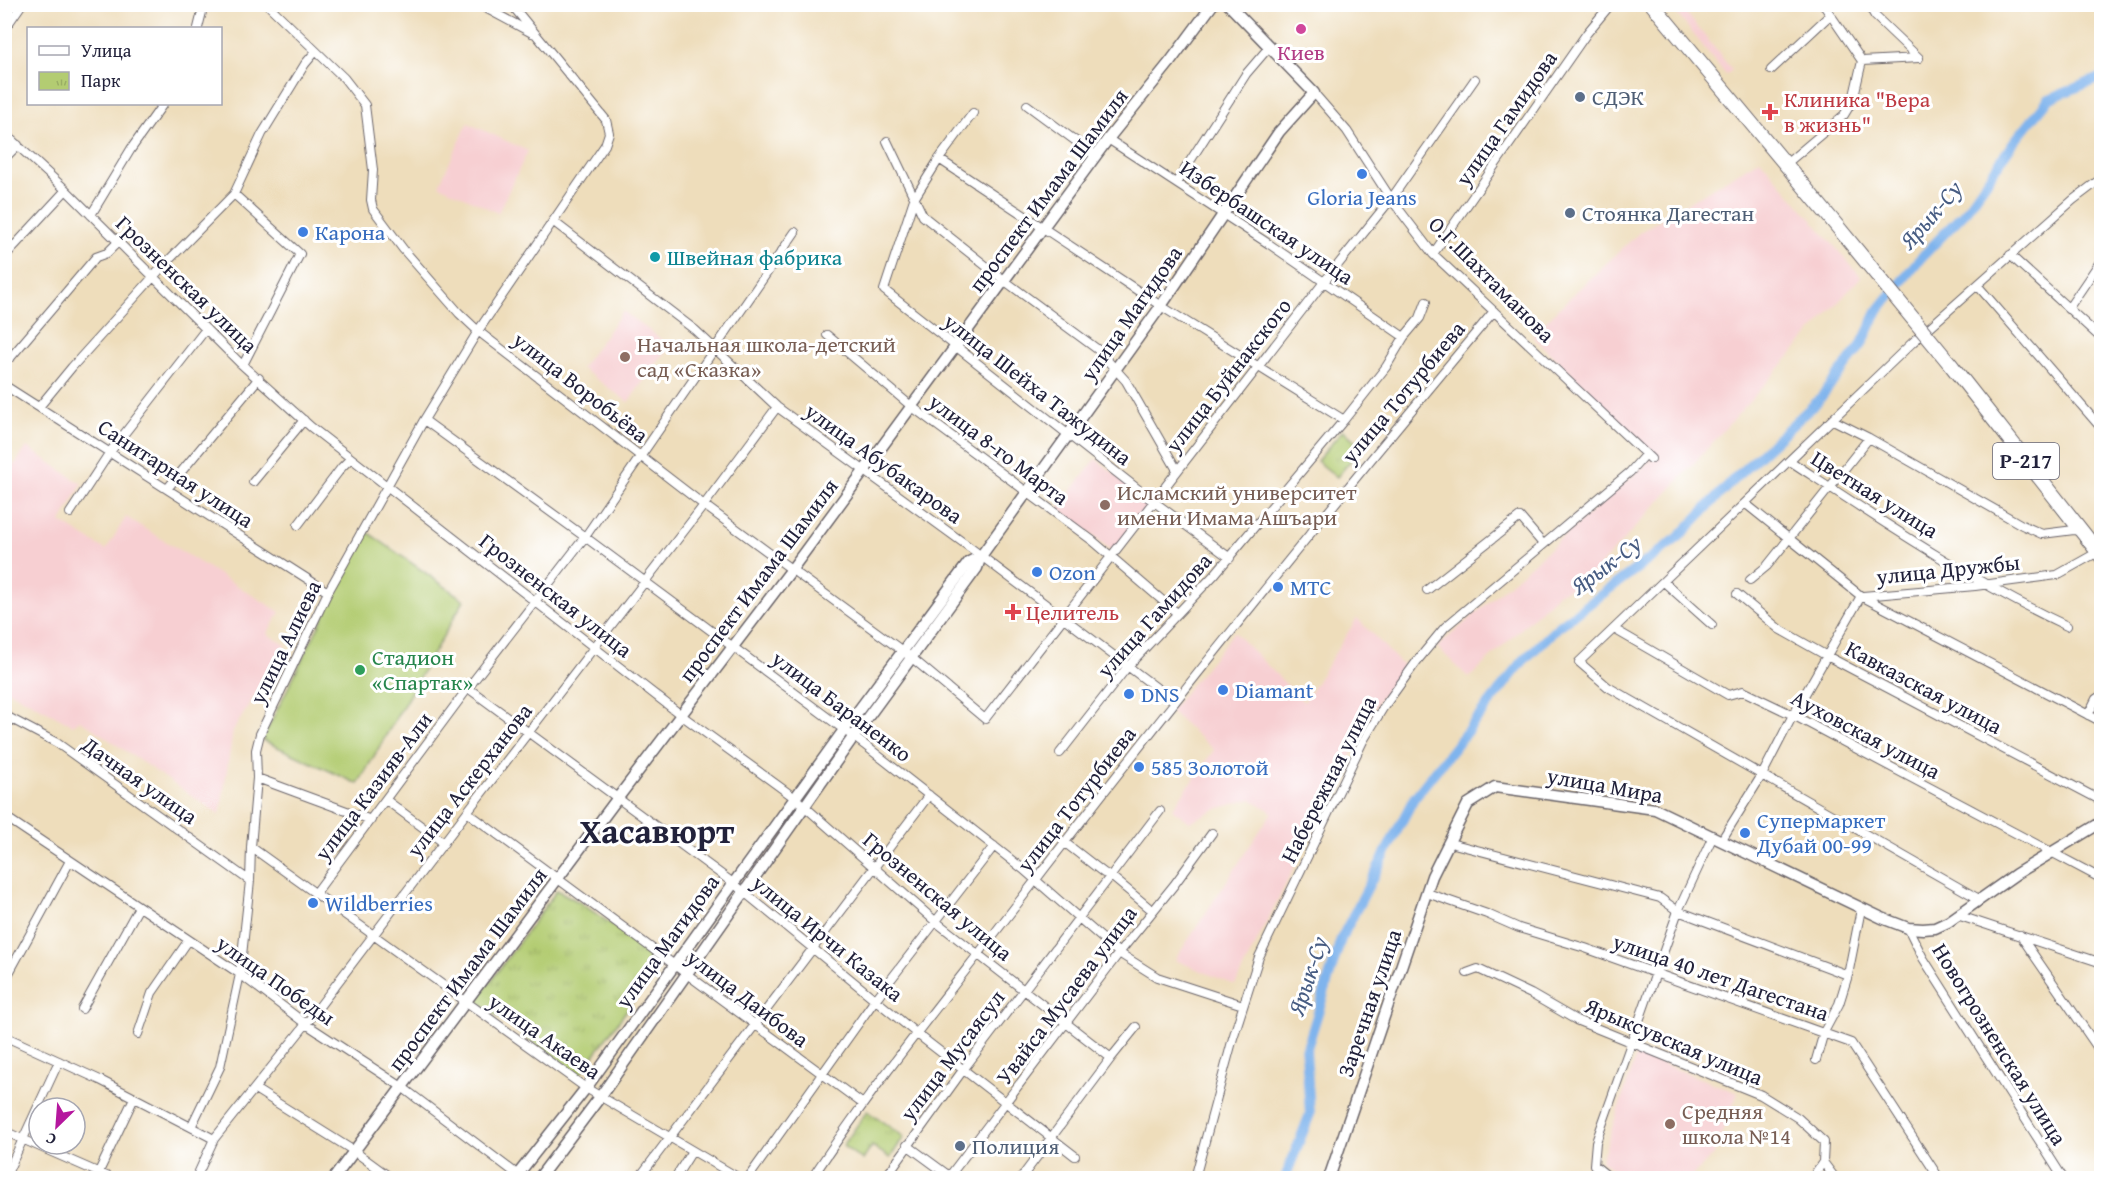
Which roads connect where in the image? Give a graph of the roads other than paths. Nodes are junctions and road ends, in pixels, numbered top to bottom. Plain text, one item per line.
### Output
1 (22, 4) edge
2 (204, 4) edge
3 (267, 4) edge
4 (478, 4) edge
5 (511, 4) edge
6 (1213, 4) edge
7 (1228, 4) edge
8 (1611, 4) edge
9 (1823, 4) edge
10 (1868, 4) edge
11 (1658, 7) edge
12 (1830, 15) junction
13 (198, 27) edge
14 (4, 30) edge
15 (538, 37) junction
16 (1270, 46) junction
17 (316, 51) junction
18 (1862, 61) junction
19 (1771, 70) dead end
20 (1475, 79) dead end
21 (1314, 93) junction
22 (162, 105) edge
23 (1027, 105) dead end
24 (973, 112) dead end
25 (4, 133) edge
26 (1108, 139) junction
27 (887, 141) dead end
28 (18, 145) junction
29 (1096, 156) junction
30 (4, 159) edge
31 (939, 159) junction
32 (1786, 164) junction
33 (2102, 178) edge
34 (1176, 183) junction
35 (66, 190) junction
36 (234, 194) junction
37 (914, 199) junction
38 (1391, 199) junction
39 (1222, 214) junction
40 (91, 215) junction
41 (554, 222) junction
42 (1044, 227) junction
43 (795, 232) dead end
44 (118, 242) junction
45 (1433, 254) junction
46 (2010, 255) junction
47 (4, 258) edge
48 (2102, 259) edge
49 (153, 277) junction
50 (1005, 281) junction
51 (1324, 282) junction
52 (1978, 286) junction
53 (1426, 302) dead end
54 (1161, 306) junction
55 (2068, 309) junction
56 (1494, 311) junction
57 (206, 329) junction
58 (478, 331) junction
59 (827, 335) dead end
60 (1404, 337) junction
61 (2102, 339) edge
62 (956, 348) junction
63 (715, 351) junction
64 (11, 357) dead end
65 (243, 365) junction
66 (1258, 366) junction
67 (1115, 370) junction
68 (259, 378) junction
69 (4, 385) edge
70 (911, 406) junction
71 (39, 407) junction
72 (777, 407) junction
73 (304, 420) junction
74 (424, 420) junction
75 (1344, 420) junction
76 (1833, 420) junction
77 (2102, 429) edge
78 (1069, 436) junction
79 (1869, 438) junction
80 (110, 452) junction
81 (1648, 456) joint
82 (642, 457) junction
83 (351, 458) junction
84 (1790, 461) junction
85 (863, 471) junction
86 (1177, 471) junction
87 (253, 483) dead end
88 (388, 486) junction
89 (1829, 487) junction
90 (167, 489) junction
91 (1027, 492) junction
92 (1153, 501) junction
93 (1746, 504) junction
94 (704, 506) junction
95 (70, 513) dead end
96 (298, 525) dead end
97 (585, 537) junction
98 (1788, 538) junction
99 (1543, 544) junction
100 (2095, 544) edge
101 (981, 556) junction
102 (1110, 557) junction
103 (1230, 558) junction
104 (792, 569) junction
105 (1750, 580) dead end
106 (645, 581) junction
107 (1664, 582) junction
108 (1987, 584) junction
109 (1427, 590) dead end
110 (328, 592) junction
111 (1737, 594) dead end
112 (1862, 596) junction
113 (535, 602) junction
114 (1177, 614) junction
115 (1062, 618) junction
116 (1712, 625) dead end
117 (2067, 626) dead end
118 (1614, 629) junction
119 (732, 646) junction
120 (593, 647) junction
121 (902, 650) junction
122 (1827, 656) junction
123 (912, 658) junction
124 (1128, 666) junction
125 (468, 688) junction
126 (2102, 695) edge
127 (1174, 701) junction
128 (4, 715) edge
129 (681, 715) junction
130 (1793, 715) junction
131 (2088, 715) junction
132 (985, 719) joint
133 (2102, 723) edge
134 (529, 733) junction
135 (849, 733) junction
136 (1060, 753) dead end
137 (1762, 775) junction
138 (257, 778) junction
139 (929, 795) junction
140 (795, 798) junction
141 (617, 799) junction
142 (386, 800) junction
143 (2102, 801) edge
144 (1468, 804) joint
145 (805, 806) junction
146 (1160, 811) dead end
147 (467, 812) junction
148 (4, 816) edge
149 (371, 820) junction
150 (2102, 822) edge
151 (1212, 833) dead end
152 (1717, 839) junction
153 (1064, 842) junction
154 (444, 843) junction
155 (1450, 843) junction
156 (994, 846) junction
157 (251, 847) junction
158 (2051, 853) junction
159 (70, 861) junction
160 (874, 867) junction
161 (1111, 876) junction
162 (2102, 879) edge
163 (558, 880) junction
164 (1035, 880) junction
165 (250, 881) junction
166 (733, 883) junction
167 (744, 892) junction
168 (1427, 893) junction
169 (315, 894) junction
170 (1979, 899) junction
171 (139, 908) junction
172 (1861, 909) junction
173 (1153, 911) junction
174 (1678, 911) junction
175 (1957, 915) junction
176 (1079, 918) junction
177 (935, 921) junction
178 (1908, 928) junction
179 (373, 935) junction
180 (2020, 935) junction
181 (188, 941) junction
182 (812, 949) junction
183 (1119, 952) junction
184 (978, 955) junction
185 (2102, 963) edge
186 (674, 965) junction
187 (686, 973) junction
188 (1467, 973) dead end
189 (240, 974) junction
190 (1656, 975) junction
191 (1848, 975) junction
192 (4, 982) edge
193 (1024, 990) junction
194 (875, 1000) junction
195 (465, 1002) junction
196 (1243, 1005) junction
197 (82, 1009) dead end
198 (1066, 1022) junction
199 (306, 1024) junction
200 (754, 1025) junction
201 (1136, 1027) dead end
202 (1824, 1032) junction
203 (916, 1033) junction
204 (138, 1035) dead end
205 (4, 1036) edge
206 (1632, 1043) junction
207 (2102, 1054) edge
208 (1111, 1058) junction
209 (1816, 1060) dead end
210 (58, 1061) junction
211 (963, 1070) junction
212 (821, 1075) junction
213 (402, 1087) junction
214 (586, 1088) junction
215 (255, 1089) junction
216 (600, 1096) junction
217 (134, 1098) junction
218 (1006, 1103) junction
219 (863, 1104) junction
220 (191, 1127) junction
221 (4, 1131) edge
222 (670, 1137) junction
223 (1051, 1138) junction
224 (23, 1139) junction
225 (214, 1139) junction
226 (908, 1145) junction
227 (692, 1150) junction
228 (354, 1151) junction
229 (1075, 1156) dead end
230 (1823, 1162) junction
231 (98, 1176) edge
232 (518, 1177) edge
233 (950, 1178) edge
234 (5, 1179) edge
235 (111, 1179) edge
236 (195, 1179) edge
237 (334, 1179) edge
238 (391, 1179) edge
239 (539, 1179) edge
240 (639, 1179) edge
241 (675, 1179) edge
242 (739, 1179) edge
243 (748, 1179) edge
244 (812, 1179) edge
245 (885, 1179) edge
246 (1021, 1179) edge
247 (1195, 1179) edge
248 (1329, 1179) edge
249 (1610, 1179) edge
250 (1812, 1179) edge
251 (1835, 1179) edge
252 (1939, 1179) edge
253 (2063, 1179) edge

1 - 14 street
2 - 13 street
3 - 17 street, улица Воробьёва
4 - 15 street
5 - 15 street
6 - 26 main road, проспект Имама Шамиля
7 - 16 main road, О.Г.Шахтаманова
8 - 45 street, улица Гамидова
9 - 12 street
10 - 18 street
11 - 32 highway, Р-217
12 - 18 street
12 - 19 street
15 - 41 street, улица Алиева
16 - 21 main road, О.Г.Шахтаманова
16 - 34 street
17 - 36 street
17 - 58 street, улица Воробьёва
18 - 32 street
20 - 38 street, улица Буйнакского
21 - 38 street, О.Г.Шахтаманова
21 - 39 main road, улица Магидова
22 - 40 street
23 - 29 street
24 - 31 street
25 - 28 street, Грозненская улица
26 - 29 main road, проспект Имама Шамиля
26 - 34 street, Избербашская улица
27 - 37 street
28 - 30 street
28 - 35 street, Грозненская улица
29 - 42 main road, проспект Имама Шамиля
31 - 37 street
31 - 42 street
32 - 100 highway, Р-217, bridge
33 - 46 street
34 - 39 street, Избербашская улица
35 - 40 street, Грозненская улица
35 - 47 street
36 - 49 street
36 - 65 street
37 - 50 street
37 - 62 street, улица Шейха Тажудина
38 - 45 street, О.Г.Шахтаманова
38 - 51 street, улица Буйнакского
39 - 51 street, Избербашская улица
39 - 54 main road, улица Магидова
40 - 44 street, Грозненская улица
41 - 58 street, улица Алиева
41 - 63 street, улица Абубакарова
42 - 50 main road, проспект Имама Шамиля
42 - 54 street
43 - 63 street, улица Казияв-Али
44 - 49 street, Грозненская улица
44 - 64 street
45 - 56 street, О.Г.Шахтаманова
46 - 52 street
46 - 55 street
48 - 55 street
49 - 57 street, Грозненская улица
49 - 71 street
50 - 62 main road, проспект Имама Шамиля
50 - 67 street
51 - 60 street, Избербашская улица
51 - 66 street, улица Буйнакского
52 - 76 street
52 - 77 street
53 - 60 street, улица Гамидова
54 - 66 street
54 - 67 main road, улица Магидова
55 - 61 street
56 - 81 street, О.Г.Шахтаманова
56 - 127 street, улица Тотурбиева
57 - 65 street, Грозненская улица
57 - 80 street
58 - 74 street, улица Алиева
58 - 82 street, улица Воробьёва
59 - 70 street, улица 8-го Марта
60 - 75 street, улица Гамидова
62 - 70 main road, проспект Имама Шамиля
62 - 78 street, улица Шейха Тажудина
63 - 72 street, улица Абубакарова
63 - 82 street, улица Казияв-Али
65 - 68 street, Грозненская улица
66 - 75 street
66 - 86 street, улица Буйнакского
67 - 78 main road, улица Магидова
67 - 86 street
68 - 73 street, Грозненская улица
68 - 90 street
69 - 71 street, Санитарная улица
70 - 85 main road, проспект Имама Шамиля
70 - 91 street, улица 8-го Марта
71 - 80 street, Санитарная улица
72 - 85 street, улица Абубакарова
72 - 94 street, улица Аскерханова
73 - 83 street, Грозненская улица
73 - 87 street
74 - 88 street, улица Алиева
74 - 97 street, улица Бараненко
75 - 103 street, улица Гамидова
76 - 79 street
76 - 84 street
78 - 91 main road, улица Магидова
78 - 92 street, улица Шейха Тажудина
79 - 89 street
79 - 100 street
80 - 90 street, Санитарная улица
80 - 95 street
81 - 99 street, Набережная улица
82 - 94 street, улица Воробьёва
82 - 97 street, улица Казияв-Али
83 - 88 street, Грозненская улица
83 - 96 street
84 - 89 street, Цветная улица
84 - 93 street
85 - 101 street, улица Абубакарова
85 - 104 main road, проспект Имама Шамиля
86 - 92 street, улица Буйнакского
88 - 110 street, улица Алиева
88 - 113 street, Грозненская улица
89 - 98 street
89 - 108 street, Цветная улица
90 - 110 street, Санитарная улица
91 - 101 main road, улица Магидова
91 - 102 street, улица 8-го Марта
92 - 102 street, улица Буйнакского
92 - 103 street, улица Шейха Тажудина
93 - 98 street
93 - 107 street
94 - 104 street, улица Воробьёва
94 - 106 street, улица Аскерханова
97 - 106 street, улица Бараненко
97 - 113 street, улица Казияв-Али
98 - 105 street
98 - 112 street
99 - 109 street
99 - 196 street, Набережная улица
100 - 108 street, улица Дружбы
101 - 115 street, улица Абубакарова
101 - 121 main road, улица Магидова
101 - 123 main road, улица Магидова
102 - 114 street, улица 8-го Марта
102 - 115 street, улица Буйнакского
103 - 114 street, улица Гамидова
104 - 119 main road, проспект Имама Шамиля
104 - 121 street, улица Воробьёва
106 - 119 street, улица Бараненко
106 - 120 street, улица Аскерханова
107 - 116 street
107 - 118 street
108 - 112 street, улица Дружбы
108 - 117 street, Цветная улица
110 - 138 street, улица Алиева
111 - 122 street, Кавказская улица
112 - 122 street, улица Дружбы
112 - 131 street
113 - 120 street, Грозненская улица
113 - 125 street, улица Казияв-Али
114 - 124 street, улица Гамидова
115 - 124 street, улица Абубакарова
115 - 132 street, улица Буйнакского
118 - 130 street, Ауховская улица
118 - 137 street
119 - 129 main road, проспект Имама Шамиля
119 - 135 street, улица Бараненко
120 - 129 street, Грозненская улица
120 - 134 street, улица Аскерханова
121 - 123 street, улица Воробьёва
121 - 135 main road, улица Магидова
122 - 130 street, улица Дружбы
122 - 143 street, Кавказская улица
123 - 132 street, улица Воробьёва
123 - 135 main road, улица Магидова
124 - 127 street, улица Абубакарова
124 - 136 street, улица Гамидова
125 - 134 street, улица Ирчи Казака
125 - 142 street, улица Казияв-Али
126 - 131 street
127 - 153 street, улица Тотурбиева
128 - 165 street, Дачная улица
129 - 140 street, Грозненская улица
129 - 141 main road, проспект Имама Шамиля
130 - 137 street, улица Дружбы
130 - 158 street, Ауховская улица
131 - 133 street
134 - 141 street, улица Ирчи Казака
134 - 147 street, улица Аскерханова
135 - 139 street, улица Бараненко
135 - 140 main road, улица Магидова
135 - 145 main road, улица Магидова
137 - 152 street, улица Дружбы
137 - 170 street
138 - 149 street
138 - 157 street, улица Алиева
139 - 156 street, улица Бараненко
139 - 160 street
140 - 145 street, Грозненская улица
140 - 166 main road, улица Магидова
141 - 163 main road, проспект Имама Шамиля
141 - 166 street, улица Ирчи Казака
142 - 149 street, улица Казияв-Али
142 - 154 street
144 - 152 main road, улица Мира
144 - 155 main road, Заречная улица
145 - 160 street, Грозненская улица
145 - 167 main road, улица Магидова
146 - 161 street, улица Мусаясул
147 - 154 street, улица Аскерханова
147 - 163 street, улица Даибова
148 - 159 street, улица Победы
149 - 169 street, улица Казияв-Али
150 - 158 main road, улица Мира
151 - 173 street, Увайса Мусаева улица
152 - 172 main road, улица Мира
152 - 174 street, улица Дружбы
153 - 161 street
153 - 164 street, улица Тотурбиева
154 - 179 street, улица Аскерханова
155 - 168 main road, Заречная улица
155 - 174 street
156 - 164 street, улица Бараненко
156 - 177 street
157 - 165 street, улица Алиева
157 - 169 street, улица Акаева
158 - 162 street, Ауховская улица
158 - 170 main road, улица Мира
159 - 171 street, улица Победы
159 - 192 street
160 - 177 street, Грозненская улица
160 - 182 street
161 - 173 street
161 - 176 street, улица Мусаясул
163 - 186 street, улица Даибова
163 - 195 main road, проспект Имама Шамиля
164 - 176 street, улица Бараненко
164 - 184 street, улица Тотурбиева
165 - 189 street, улица Алиева
166 - 167 street, улица Ирчи Казака
166 - 186 main road, улица Магидова
167 - 182 street, улица Ирчи Казака
167 - 187 main road, улица Магидова
168 - 190 street, улица 40 лет Дагестана
168 - 248 main road, Заречная улица
169 - 179 street, улица Акаева
170 - 175 main road, улица Мира
171 - 181 street, улица Победы
171 - 197 street
172 - 178 main road, улица Мира
172 - 191 street
173 - 183 street, Увайса Мусаева улица
174 - 190 street, улица Дружбы
174 - 191 street
175 - 178 main road, улица Мира
175 - 180 street
176 - 183 street, улица Бараненко
176 - 193 street, улица Мусаясул
177 - 184 street, Грозненская улица
177 - 194 street
178 - 253 street, Новогрозненская улица
179 - 195 street, улица Акаева
179 - 199 street, улица Аскерханова
180 - 185 street
180 - 207 street
181 - 189 street, улица Победы
181 - 204 street
182 - 194 street, улица Ирчи Казака
182 - 200 street
183 - 196 street, улица Бараненко
183 - 198 street, Увайса Мусаева улица
184 - 193 street, Грозненская улица
184 - 203 street, улица Тотурбиева
186 - 187 street, улица Даибова
186 - 214 main road, улица Магидова
187 - 200 street, улица Даибова
187 - 216 main road, улица Магидова
188 - 206 street, Ярыксувская улица
189 - 199 street, улица Победы
189 - 220 street, улица Алиева
190 - 202 street, улица 40 лет Дагестана
190 - 206 street, улица Дружбы
191 - 202 street
193 - 198 street, Грозненская улица
193 - 211 street, улица Мусаясул
194 - 203 street, улица Ирчи Казака
194 - 212 street
195 - 213 main road, проспект Имама Шамиля
195 - 214 street, улица Акаева
196 - 247 street, Набережная улица
198 - 208 street, Грозненская улица
198 - 218 street, Увайса Мусаева улица
199 - 213 street, улица Победы
199 - 215 street, улица Аскерханова
200 - 212 street, улица Даибова
200 - 222 street
201 - 208 street
202 - 209 street
202 - 252 street, улица 40 лет Дагестана
203 - 211 street, улица Ирчи Казака
203 - 219 street, улица Тотурбиева
205 - 210 street
206 - 230 street, Ярыксувская улица
206 - 249 street, улица Дружбы
208 - 223 street
210 - 217 street
210 - 224 street
211 - 218 street, улица Ирчи Казака
211 - 226 street, улица Мусаясул
212 - 219 street, улица Даибова
212 - 243 street
213 - 228 main road, проспект Имама Шамиля
213 - 232 street, улица Победы
214 - 216 street, улица Акаева
214 - 232 main road, улица Магидова
215 - 225 street, улица Аскерханова
215 - 228 street
216 - 222 street, улица Акаева
216 - 239 main road, улица Магидова
217 - 220 street
217 - 231 street
218 - 223 street, улица Ирчи Казака
218 - 233 street, Увайса Мусаева улица
219 - 244 street, улица Тотурбиева
220 - 225 street
221 - 224 street
222 - 227 street, улица Акаева
222 - 240 street
223 - 229 street, улица Ирчи Казака
223 - 246 street
224 - 231 street
224 - 234 street
225 - 236 street, улица Аскерханова
226 - 233 street
226 - 245 street, улица Мусаясул
227 - 241 street
227 - 242 street, улица Акаева
228 - 237 main road, проспект Имама Шамиля
228 - 238 street
230 - 250 street
230 - 251 street, Ярыксувская улица
231 - 235 street

